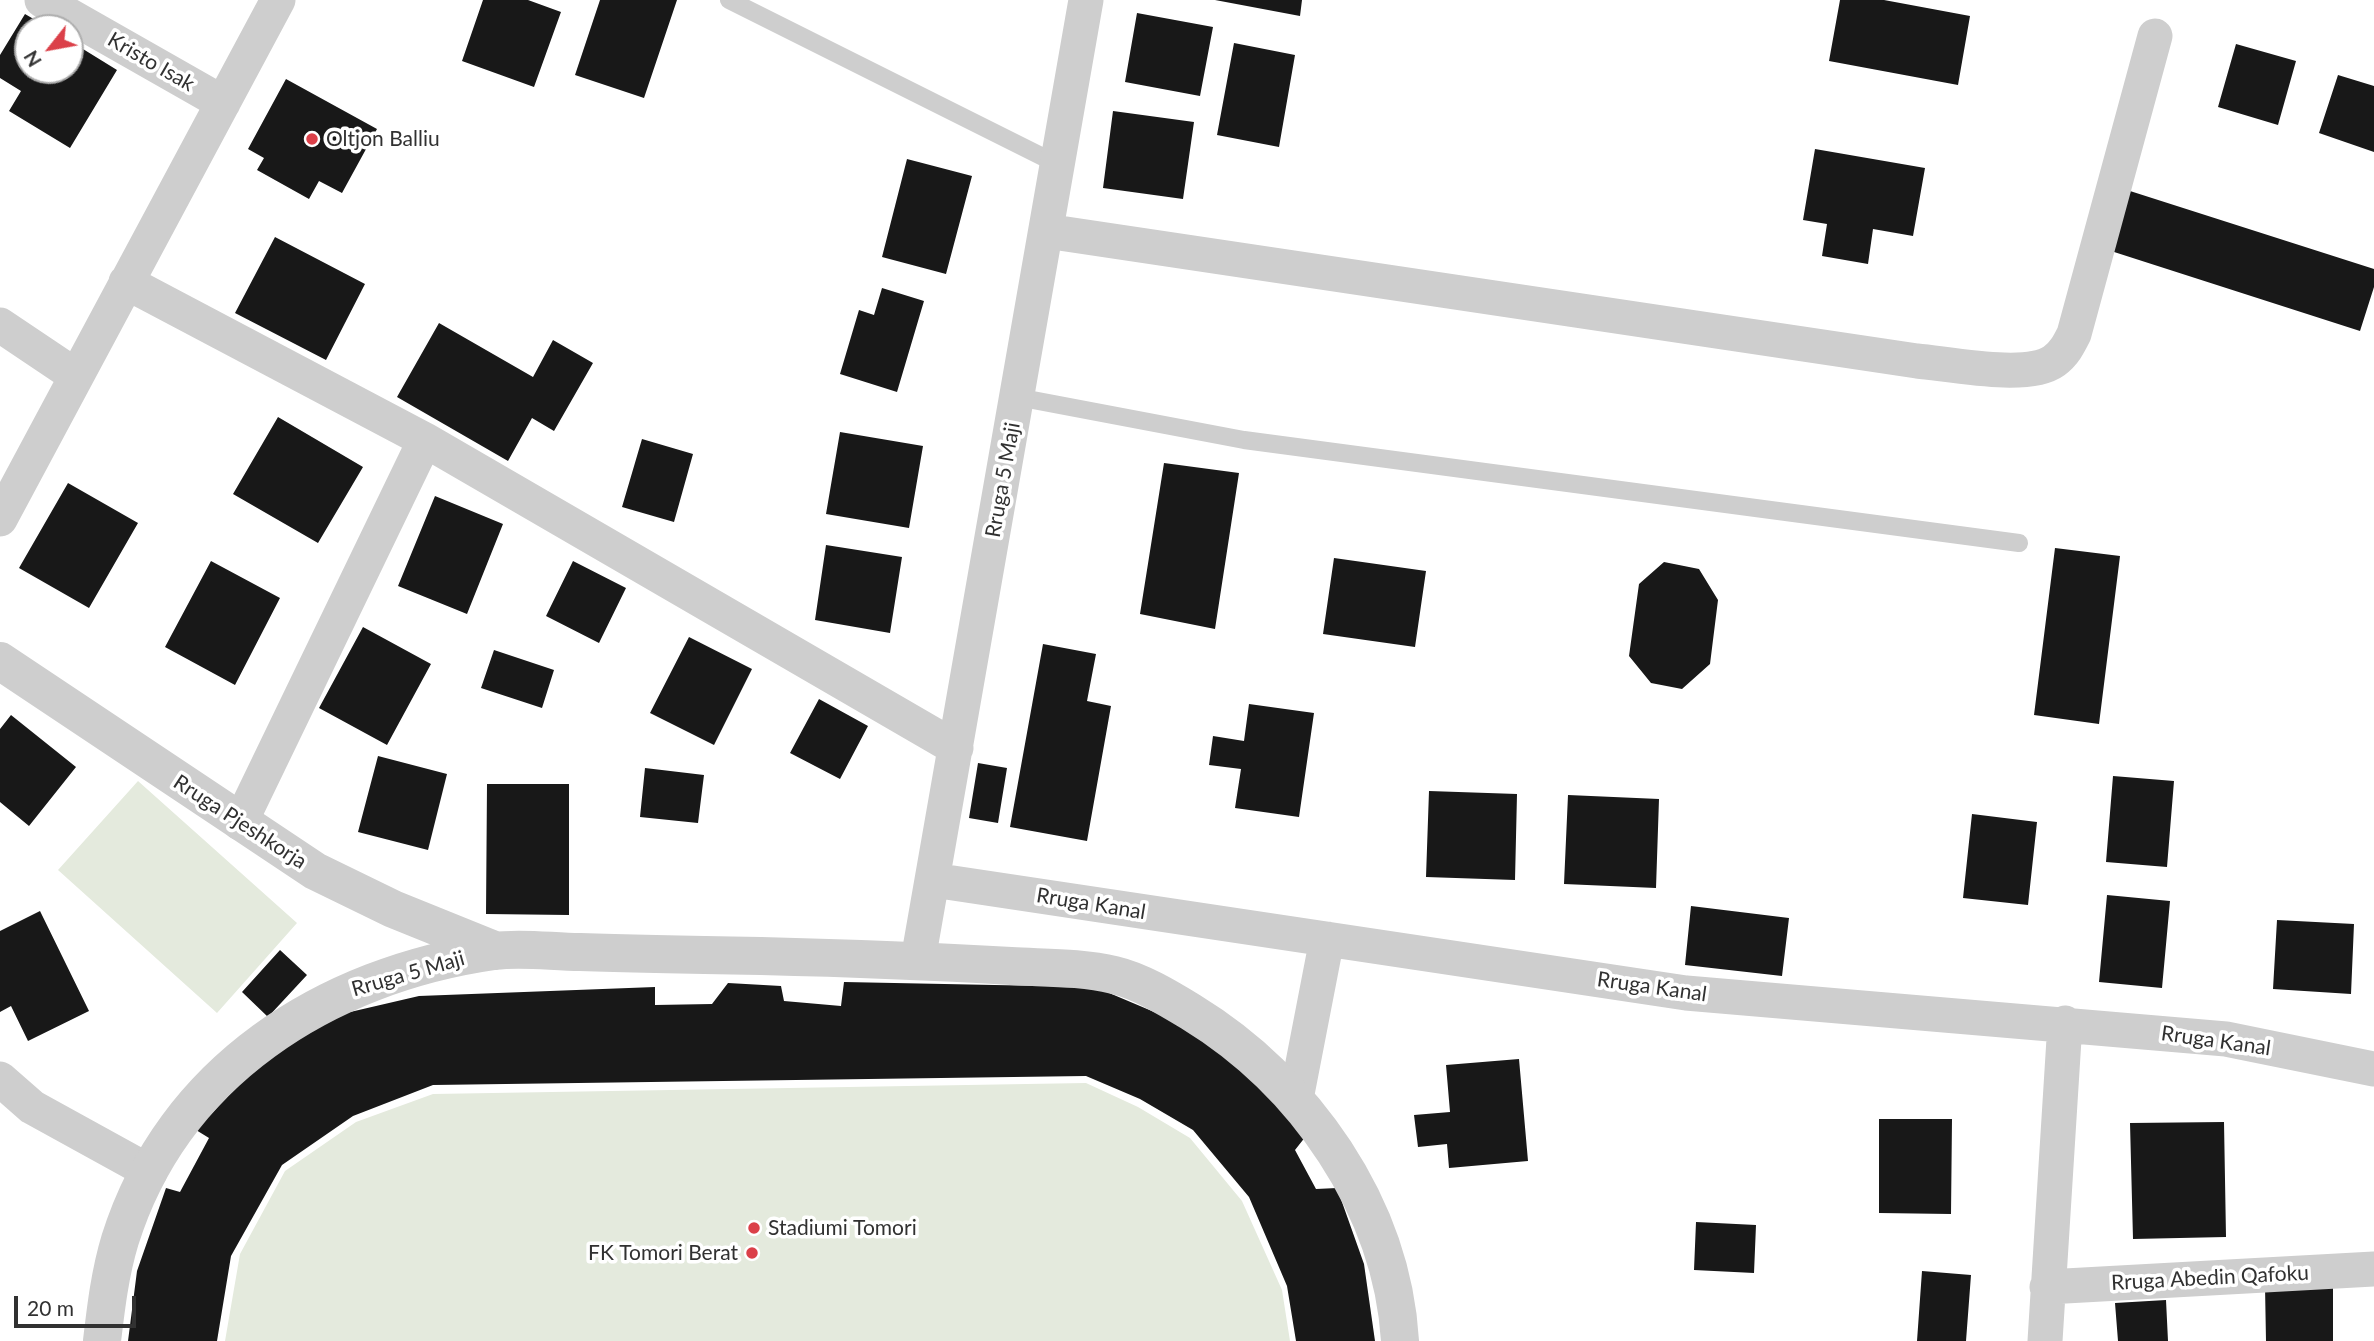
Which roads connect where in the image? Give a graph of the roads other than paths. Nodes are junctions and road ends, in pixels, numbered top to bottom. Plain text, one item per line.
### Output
1 (42, 0) edge
2 (278, 0) edge
3 (729, 0) edge
4 (1086, 0) edge
5 (2155, 36) dead end
6 (223, 103) junction
7 (1057, 164) junction
8 (1046, 231) junction
9 (126, 282) junction
10 (0, 325) edge
11 (76, 376) junction
12 (1017, 397) junction
13 (425, 440) junction
14 (0, 519) edge
15 (2019, 543) dead end
16 (0, 661) edge
17 (956, 748) junction
18 (240, 823) junction
19 (933, 880) junction
20 (1327, 939) junction
21 (497, 951) junction
22 (918, 960) junction
23 (2065, 1023) junction
24 (2374, 1069) edge
25 (0, 1079) edge
26 (1296, 1099) junction
27 (150, 1172) junction
28 (2374, 1269) edge
29 (2047, 1287) junction
30 (102, 1341) edge
31 (1400, 1341) edge
32 (2045, 1341) edge

1 - 6 street, Kristo Isak
2 - 6 street
3 - 7 lane
4 - 7 street, Rruga 5 Maji
5 - 8 street
6 - 9 street
7 - 8 street, Rruga 5 Maji
8 - 12 street, Rruga 5 Maji
9 - 11 street
9 - 13 street
10 - 11 street
11 - 14 street
12 - 15 lane
12 - 17 street, Rruga 5 Maji
13 - 17 street
13 - 18 street
16 - 18 street, Rruga Pjeshkorja
17 - 19 street, Rruga 5 Maji
18 - 21 street, Rruga Pjeshkorja
19 - 20 street, Rruga Kanal
19 - 22 street, Rruga 5 Maji
20 - 23 street, Rruga Kanal
20 - 26 street
21 - 22 street, Rruga 5 Maji
21 - 27 street, Rruga 5 Maji
22 - 26 street, Rruga 5 Maji
23 - 24 street, Rruga Kanal
23 - 29 street
25 - 27 street
26 - 31 street, Rruga 5 Maji
27 - 30 street, Rruga 5 Maji
28 - 29 street, Rruga Abedin Qafoku
29 - 32 street

